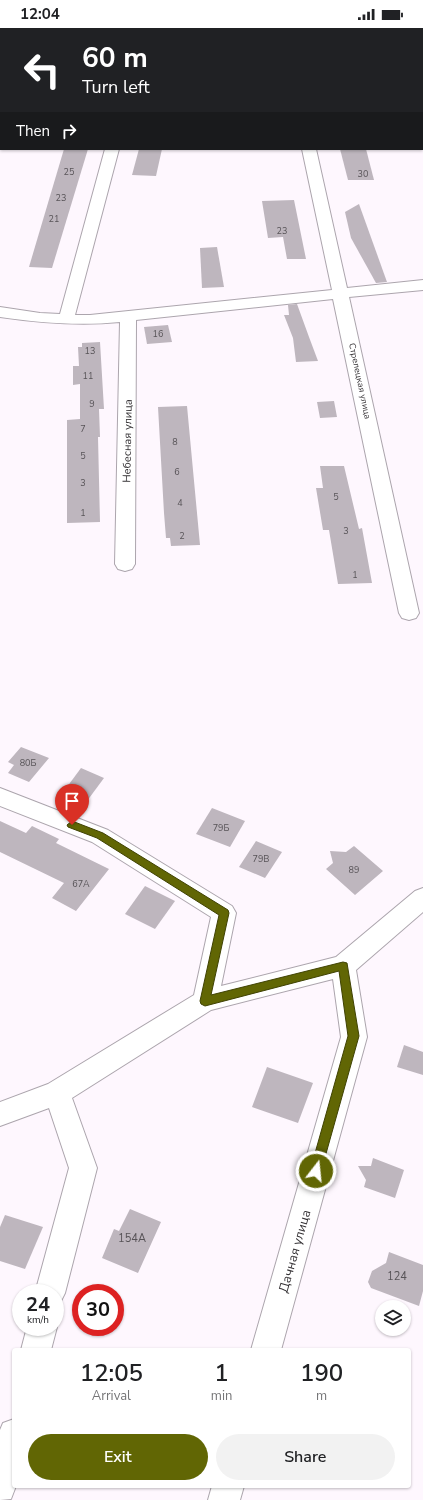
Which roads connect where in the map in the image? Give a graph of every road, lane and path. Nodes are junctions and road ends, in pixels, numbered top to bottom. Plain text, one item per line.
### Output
1 (112, 150) edge
2 (309, 150) edge
3 (423, 286) edge
4 (342, 294) junction
5 (0, 312) edge
6 (128, 317) junction
7 (66, 320) junction
8 (125, 564) dead end
9 (409, 613) dead end
10 (0, 797) edge
11 (423, 898) edge
12 (343, 966) junction
13 (205, 1001) junction
14 (57, 1093) junction
15 (0, 1114) edge
16 (52, 1284) edge
17 (40, 1336) edge
18 (37, 1348) edge
19 (267, 1348) edge
20 (12, 1442) edge
21 (0, 1488) edge
22 (227, 1488) edge
23 (224, 1500) edge

1 - 7 street
2 - 4 street, Стрелецкая улица
3 - 4 street
4 - 6 street
4 - 9 street, Стрелецкая улица
5 - 7 street
6 - 7 street
6 - 8 street, Небесная улица
10 - 13 street
11 - 12 street
12 - 13 street
12 - 19 street, Дачная улица
13 - 14 street
14 - 15 street
14 - 16 street
17 - 18 street
20 - 21 street
22 - 23 street

